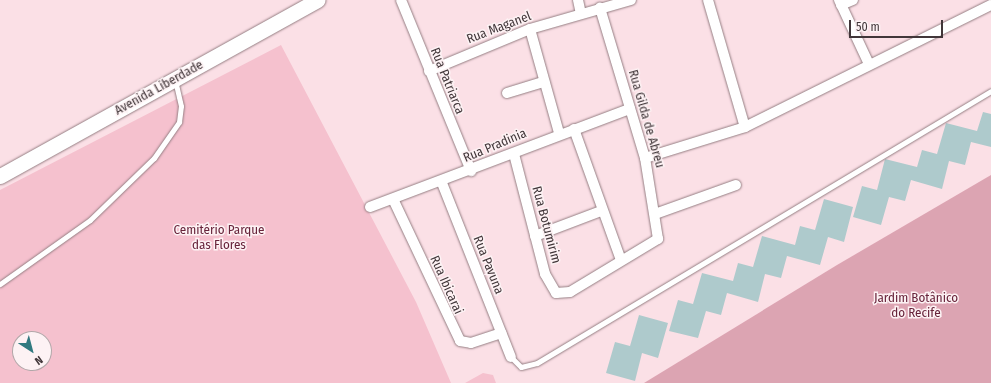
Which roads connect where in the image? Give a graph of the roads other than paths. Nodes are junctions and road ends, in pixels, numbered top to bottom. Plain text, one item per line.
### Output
1 (318, 0) edge
2 (401, 0) edge
3 (578, 0) edge
4 (631, 0) edge
5 (708, 0) edge
6 (853, 0) edge
7 (840, 2) edge
8 (991, 5) edge
9 (600, 8) junction
10 (581, 14) junction
11 (530, 29) junction
12 (869, 64) junction
13 (429, 71) junction
14 (174, 80) junction
15 (544, 82) junction
16 (991, 91) edge
17 (507, 93) dead end
18 (630, 109) junction
19 (745, 127) junction
20 (574, 129) junction
21 (559, 133) junction
22 (514, 154) junction
23 (645, 158) junction
24 (471, 171) junction
25 (0, 176) edge
26 (442, 182) junction
27 (736, 185) dead end
28 (393, 199) junction
29 (370, 207) dead end
30 (601, 211) junction
31 (655, 214) junction
32 (535, 236) junction
33 (621, 260) junction
34 (0, 284) edge
35 (501, 333) junction
36 (511, 357) joint

1 - 14 main road, Avenida Liberdade
2 - 13 street, Rua Patriarca
3 - 10 street
4 - 9 street, Rua Maganel
5 - 19 street
6 - 7 street
7 - 12 street
8 - 12 street
9 - 10 street, Rua Maganel
9 - 18 street, Rua Gilda de Abreu
10 - 11 street, Rua Maganel
11 - 13 street, Rua Maganel
11 - 15 street
12 - 19 street
13 - 24 street, Rua Patriarca
14 - 25 main road, Avenida Liberdade
14 - 34 lane
15 - 17 street
15 - 21 street
16 - 36 lane
18 - 20 street, Rua Pradinia
18 - 23 street, Rua Gilda de Abreu
19 - 23 street
20 - 21 street, Rua Pradinia
20 - 30 street
21 - 22 street, Rua Pradinia
22 - 24 street, Rua Pradinia
22 - 32 street, Rua Botumirim
23 - 31 street, Rua Gilda de Abreu
24 - 26 street, Rua Pradinia
26 - 28 street, Rua Pradinia
26 - 35 street, Rua Pavuna
27 - 31 street
28 - 29 street, Rua Pradinia
28 - 35 street, Rua Ibicarai
30 - 32 street
30 - 33 street
31 - 33 street, Rua Gilda de Abreu
32 - 33 street, Rua Botumirim
35 - 36 street, Rua Pavuna

